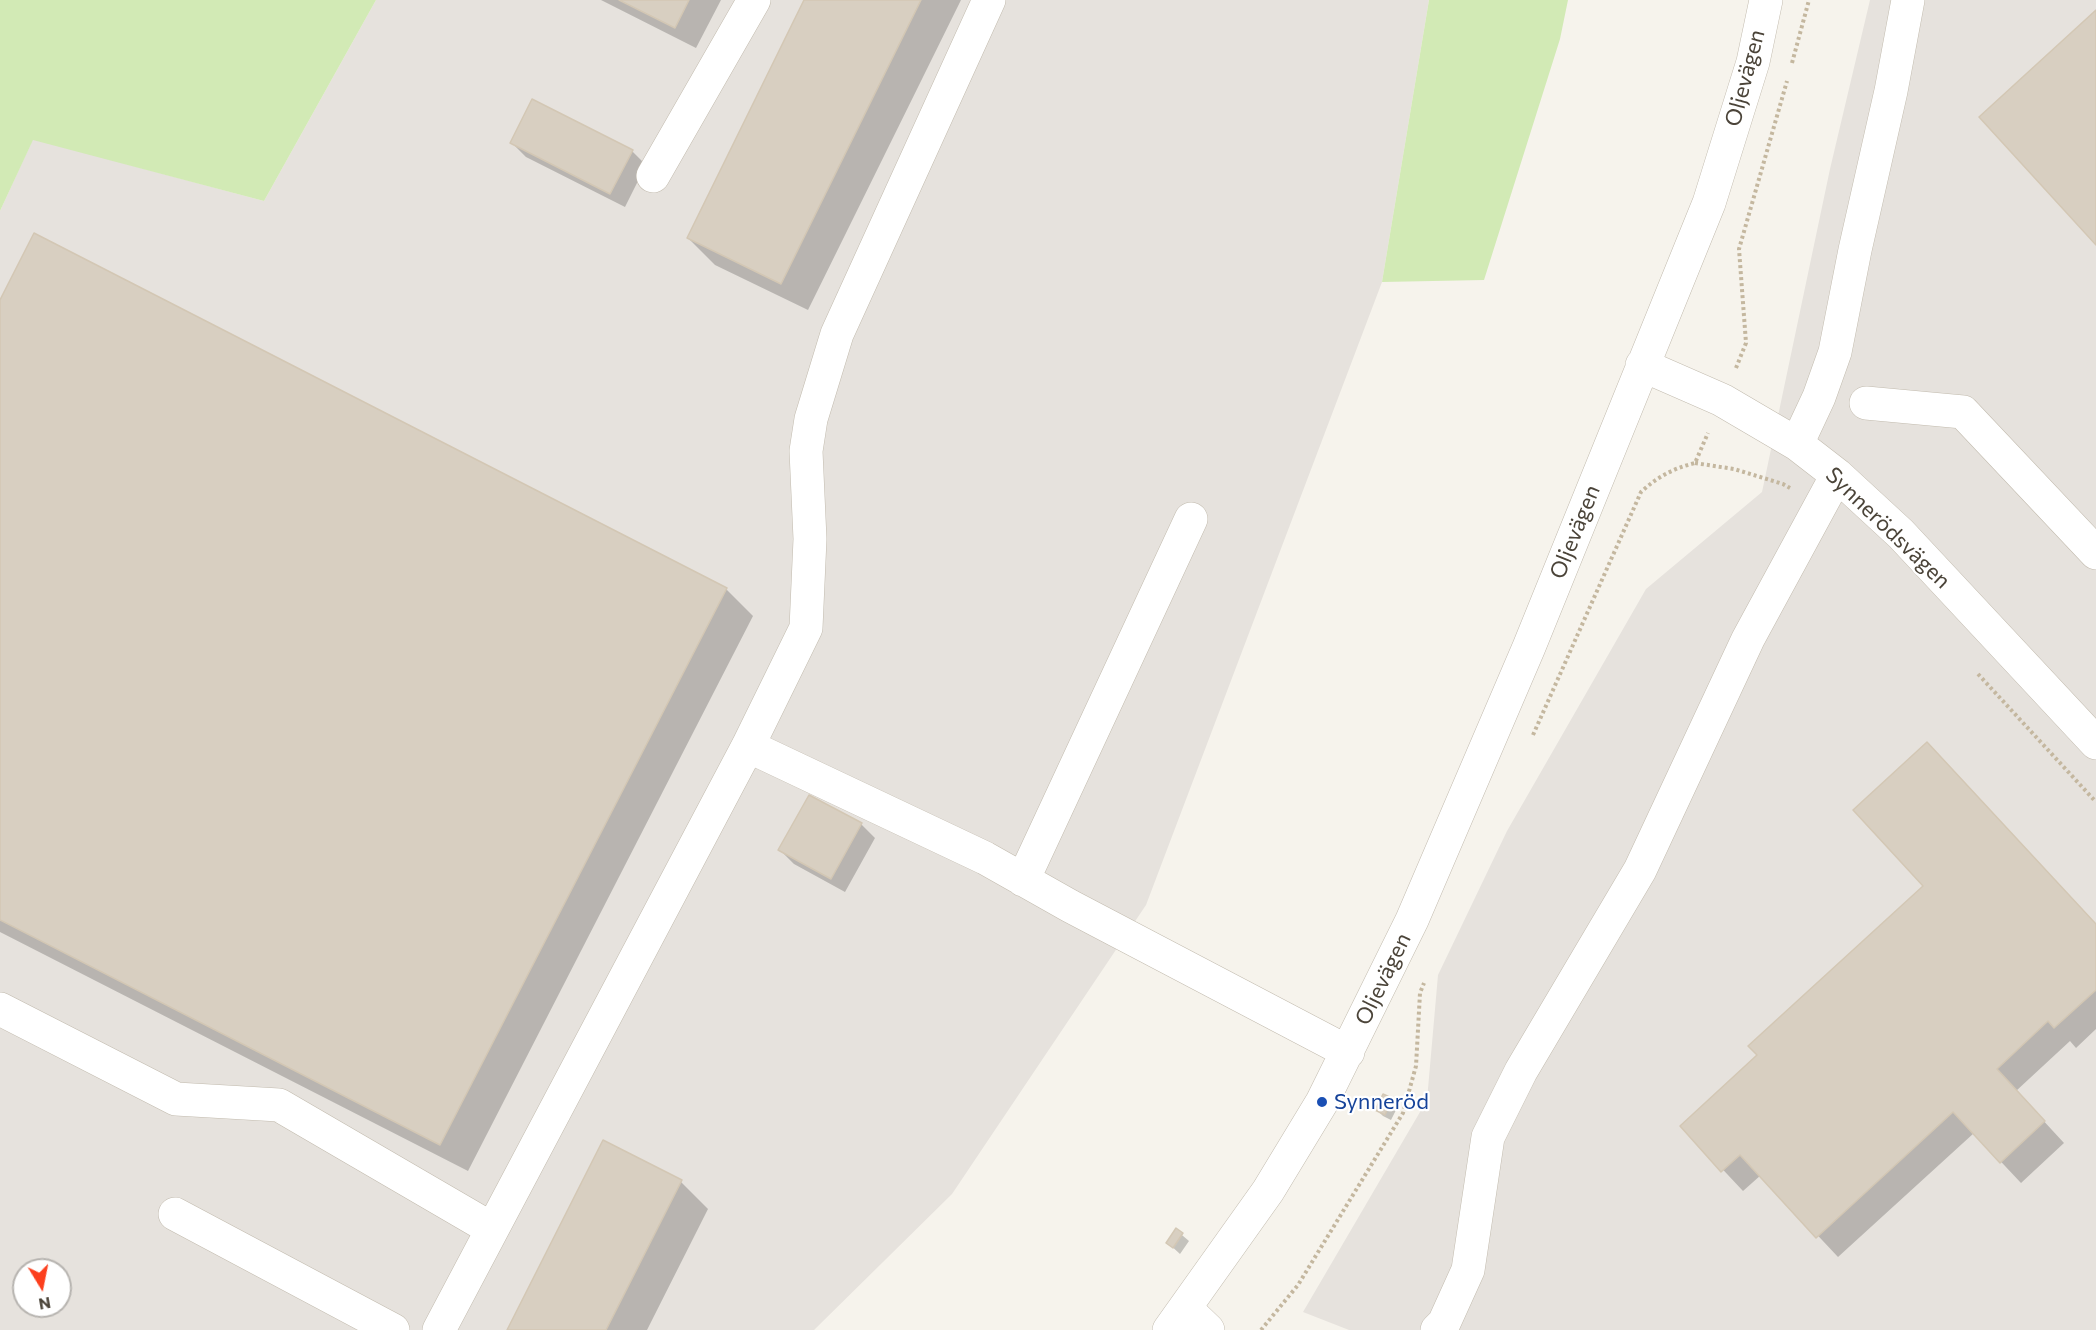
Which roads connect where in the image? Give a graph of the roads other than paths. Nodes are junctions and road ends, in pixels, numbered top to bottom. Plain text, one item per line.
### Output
1 (754, 0) edge
2 (989, 0) edge
3 (1766, 0) edge
4 (1908, 0) edge
5 (653, 176) dead end
6 (1642, 365) junction
7 (1866, 403) dead end
8 (1797, 444) junction
9 (1837, 475) junction
10 (1191, 519) dead end
11 (2096, 553) edge
12 (2096, 742) edge
13 (748, 746) junction
14 (1023, 880) junction
15 (0, 1009) edge
16 (1348, 1052) junction
17 (175, 1214) dead end
18 (492, 1229) junction
19 (1188, 1323) edge
20 (393, 1330) edge
21 (440, 1330) edge
22 (1437, 1330) edge

1 - 5 street
2 - 13 street
3 - 6 street, Oljevägen
4 - 8 street
6 - 8 street, Synnerödsvägen
6 - 16 street, Oljevägen
7 - 11 street
8 - 9 street, Synnerödsvägen
9 - 12 street, Synnerödsvägen
9 - 22 street
10 - 14 street
13 - 14 street, Oljevägen
13 - 18 street
14 - 16 street, Oljevägen
15 - 18 street
16 - 19 street, Oljevägen
17 - 20 street
18 - 21 street

